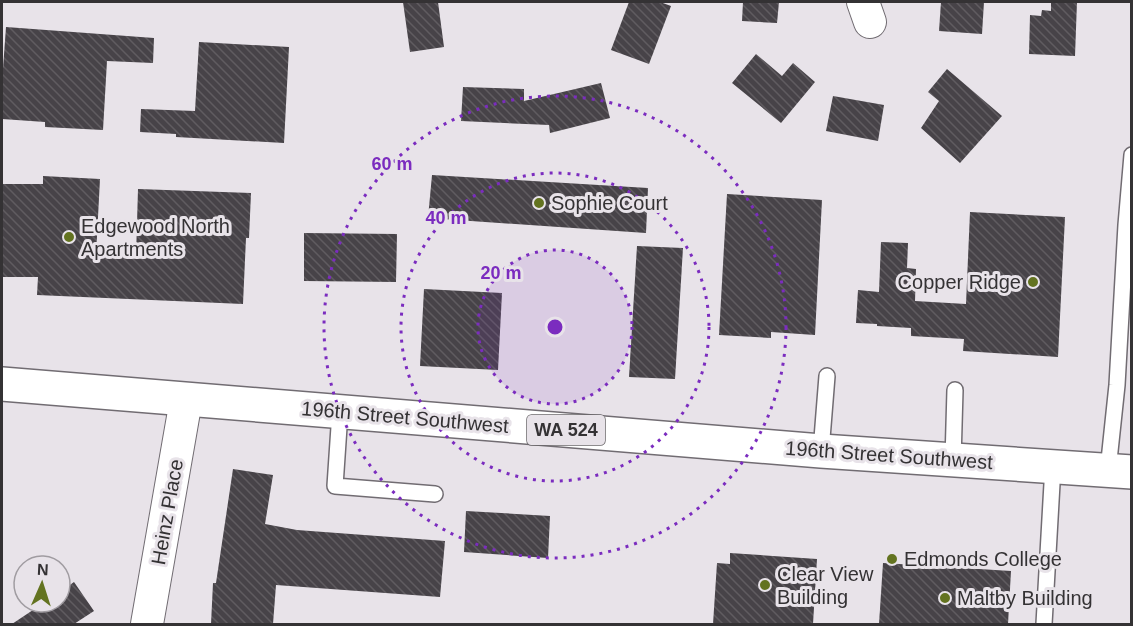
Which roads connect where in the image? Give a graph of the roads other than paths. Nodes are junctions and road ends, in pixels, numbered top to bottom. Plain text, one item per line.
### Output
1 (1131, 155) edge
2 (826, 376) dead end
3 (2, 384) edge
4 (955, 390) dead end
5 (186, 400) junction
6 (340, 412) junction
7 (822, 451) junction
8 (953, 460) junction
9 (1053, 466) junction
10 (1120, 471) edge
11 (435, 494) dead end
12 (147, 624) edge
13 (1044, 624) edge

1 - 10 lane
2 - 7 lane
3 - 5 main road, 196th Street Southwest / WA 524
4 - 8 lane
5 - 6 main road, 196th Street Southwest / WA 524
5 - 12 street, Heinz Place
6 - 7 main road, 196th Street Southwest / WA 524
6 - 11 lane
7 - 8 main road, 196th Street Southwest / WA 524
8 - 9 main road, 196th Street Southwest / WA 524
9 - 10 main road, 196th Street Southwest / WA 524
9 - 13 lane

